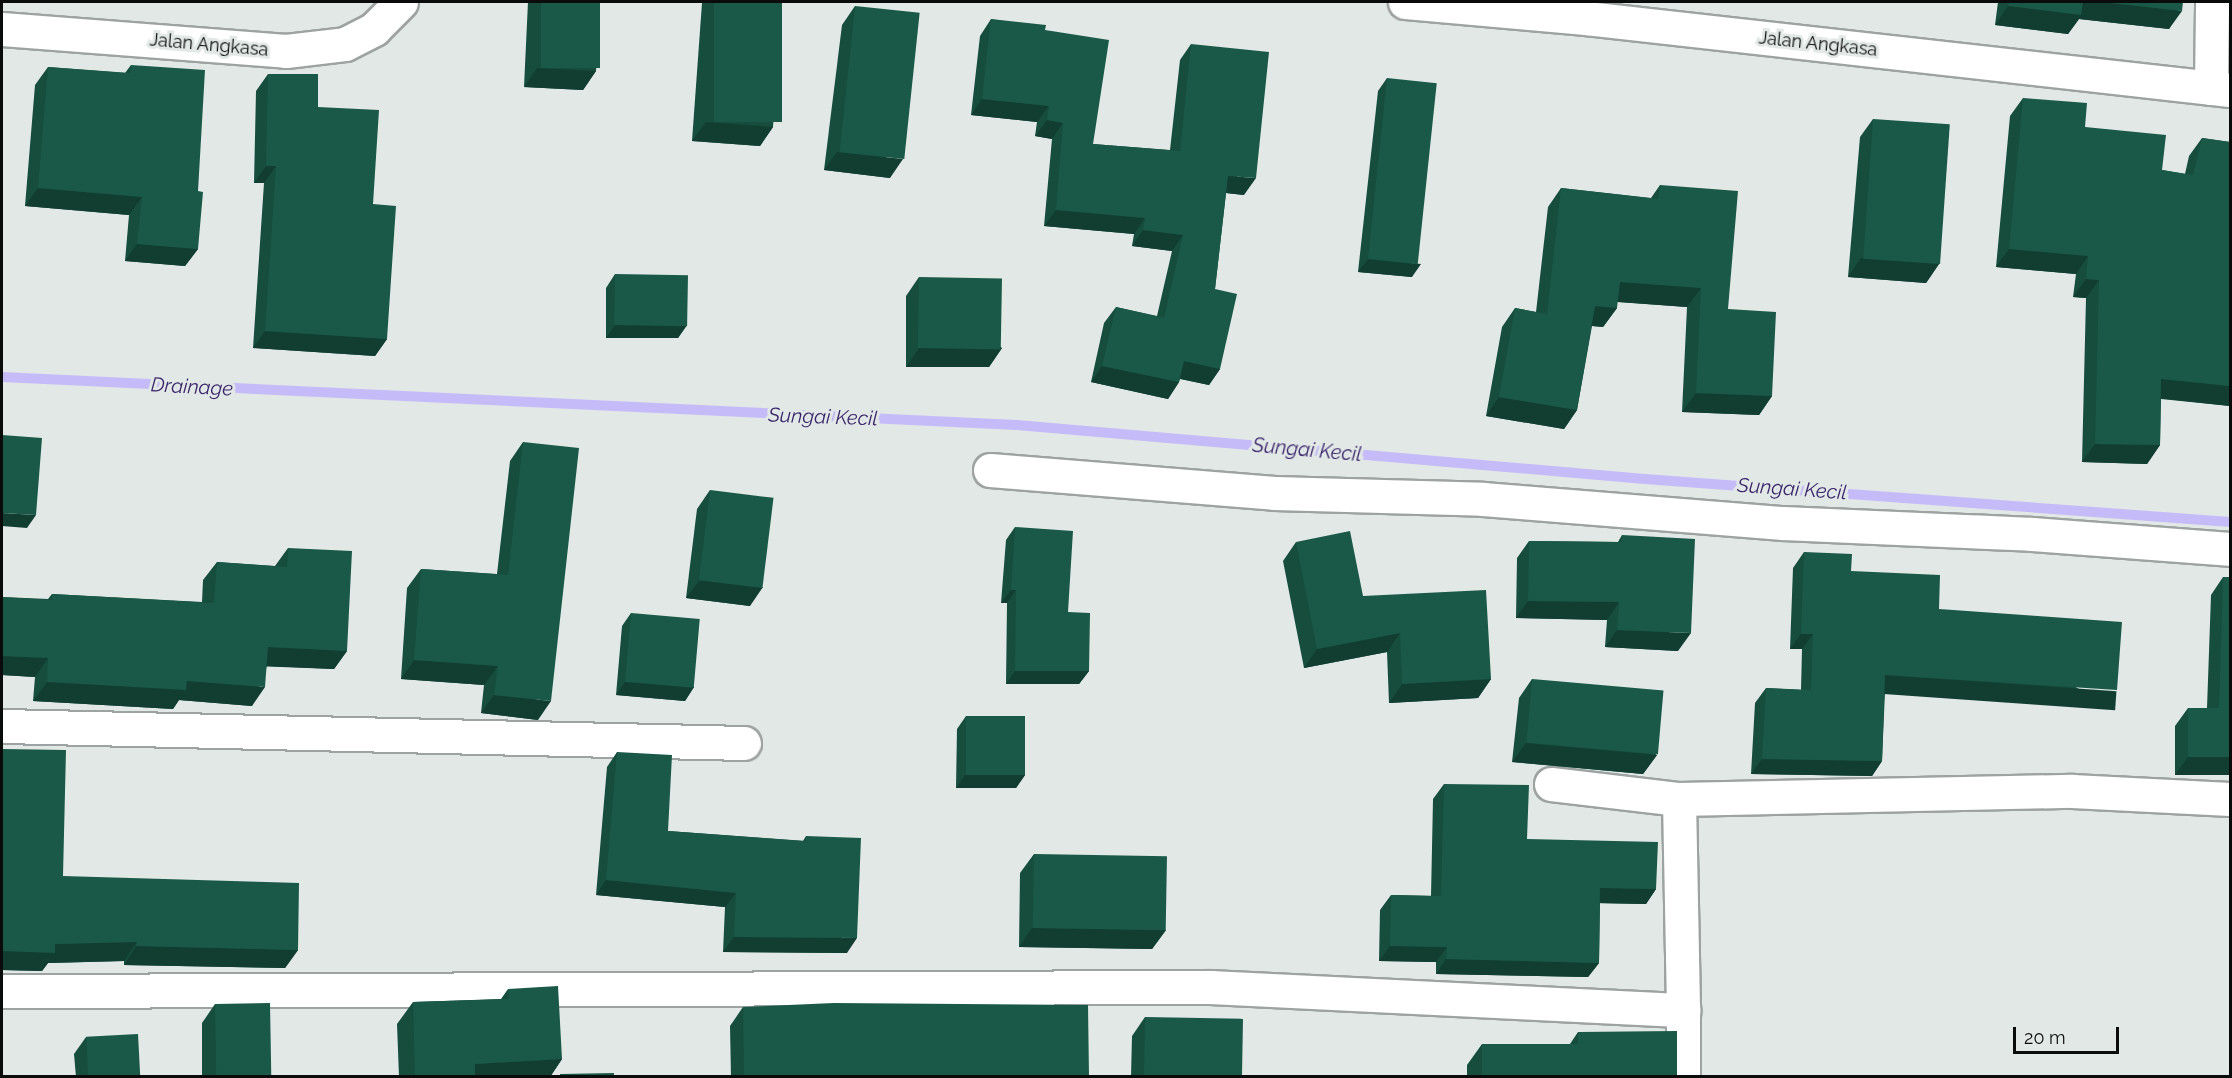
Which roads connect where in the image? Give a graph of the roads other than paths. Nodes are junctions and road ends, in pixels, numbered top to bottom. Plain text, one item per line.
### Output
1 (401, 2) edge
2 (1405, 2) edge
3 (2212, 2) edge
4 (1582, 10) edge
5 (2, 29) edge
6 (2221, 89) edge
7 (990, 470) dead end
8 (2230, 549) edge
9 (2, 726) edge
10 (744, 743) dead end
11 (1551, 784) dead end
12 (1679, 799) junction
13 (2230, 799) edge
14 (2, 992) edge
15 (1683, 1010) junction
16 (1683, 1077) edge

1 - 5 street, Jalan Angkasa
2 - 4 street, Jalan Angkasa
3 - 6 street
4 - 6 street, Jalan Angkasa
7 - 8 street
9 - 10 street
11 - 12 street
12 - 13 street
12 - 15 street
14 - 15 street
15 - 16 street

